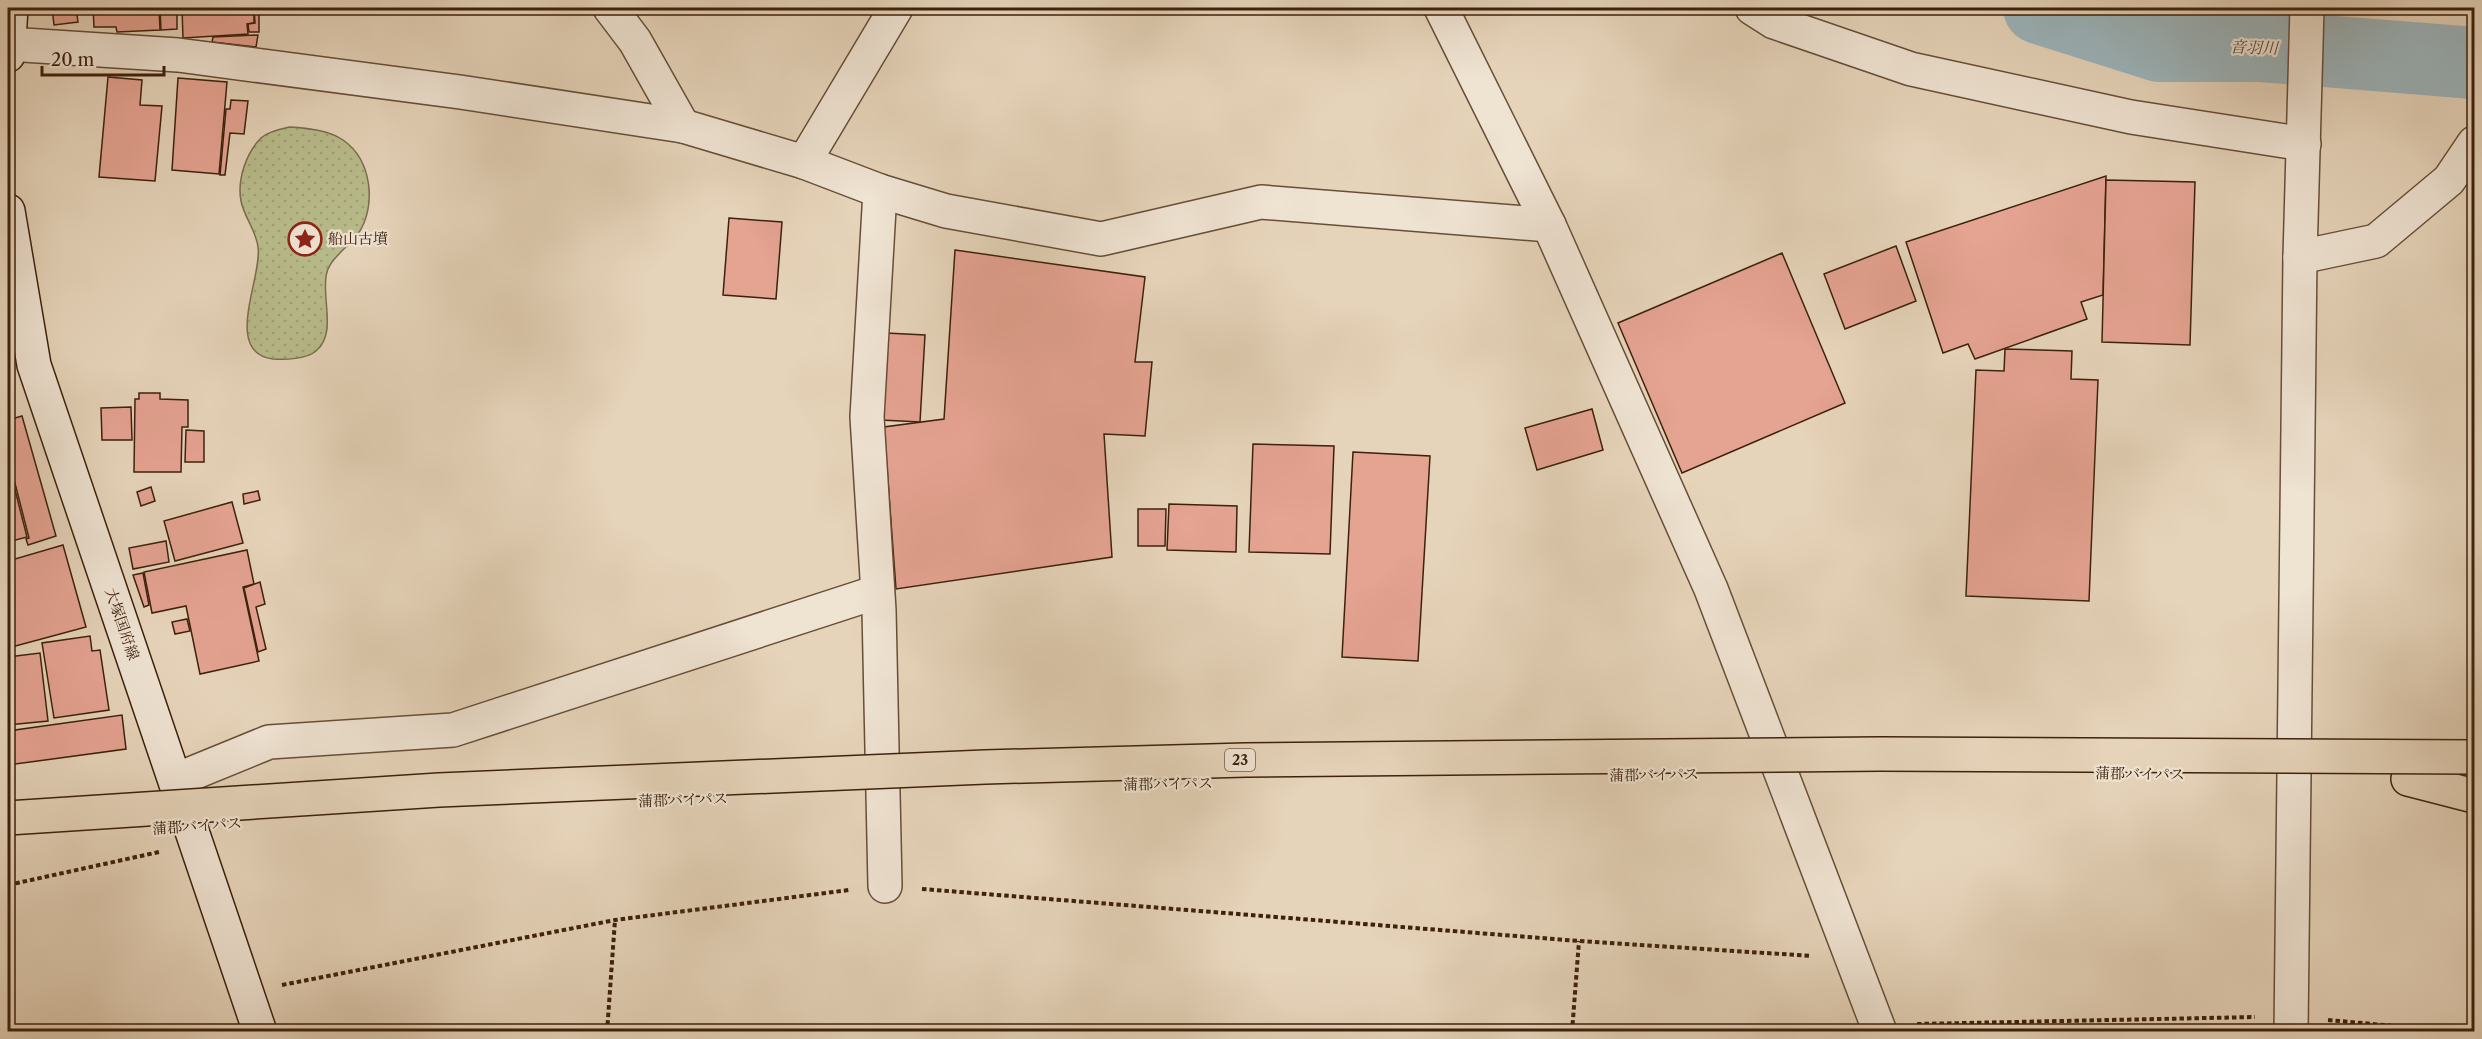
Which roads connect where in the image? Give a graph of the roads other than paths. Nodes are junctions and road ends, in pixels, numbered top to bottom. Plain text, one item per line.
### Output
1 (11, 8) edge
2 (610, 8) edge
3 (896, 8) edge
4 (1441, 8) edge
5 (1752, 8) edge
6 (2307, 8) edge
7 (8, 44) edge
8 (8, 55) edge
9 (683, 126) junction
10 (2475, 143) edge
11 (2304, 144) junction
12 (804, 162) junction
13 (880, 191) junction
14 (8, 211) edge
15 (1549, 225) junction
16 (2300, 257) junction
17 (877, 592) junction
18 (2475, 757) edge
19 (2408, 779) junction
20 (176, 780) junction
21 (2475, 781) edge
22 (2475, 796) edge
23 (8, 818) edge
24 (8, 838) edge
25 (885, 886) road end
26 (2292, 1024) edge
27 (1879, 1028) edge
28 (260, 1032) edge

1 - 7 street
2 - 9 street
3 - 12 street
4 - 15 street
5 - 11 street
6 - 11 street
7 - 8 street
7 - 9 street
9 - 12 street
10 - 16 street
11 - 16 street
12 - 13 street
13 - 15 street
13 - 17 street
14 - 20 street, 大塚国府線
15 - 27 street
16 - 26 street
17 - 20 street
17 - 25 street
18 - 23 highway, 蒲郡バイパス / 23, bridge
19 - 21 highway, 蒲郡バイパス / 23
19 - 22 highway
19 - 24 highway, 蒲郡バイパス / 23
20 - 28 street, 大塚国府線

